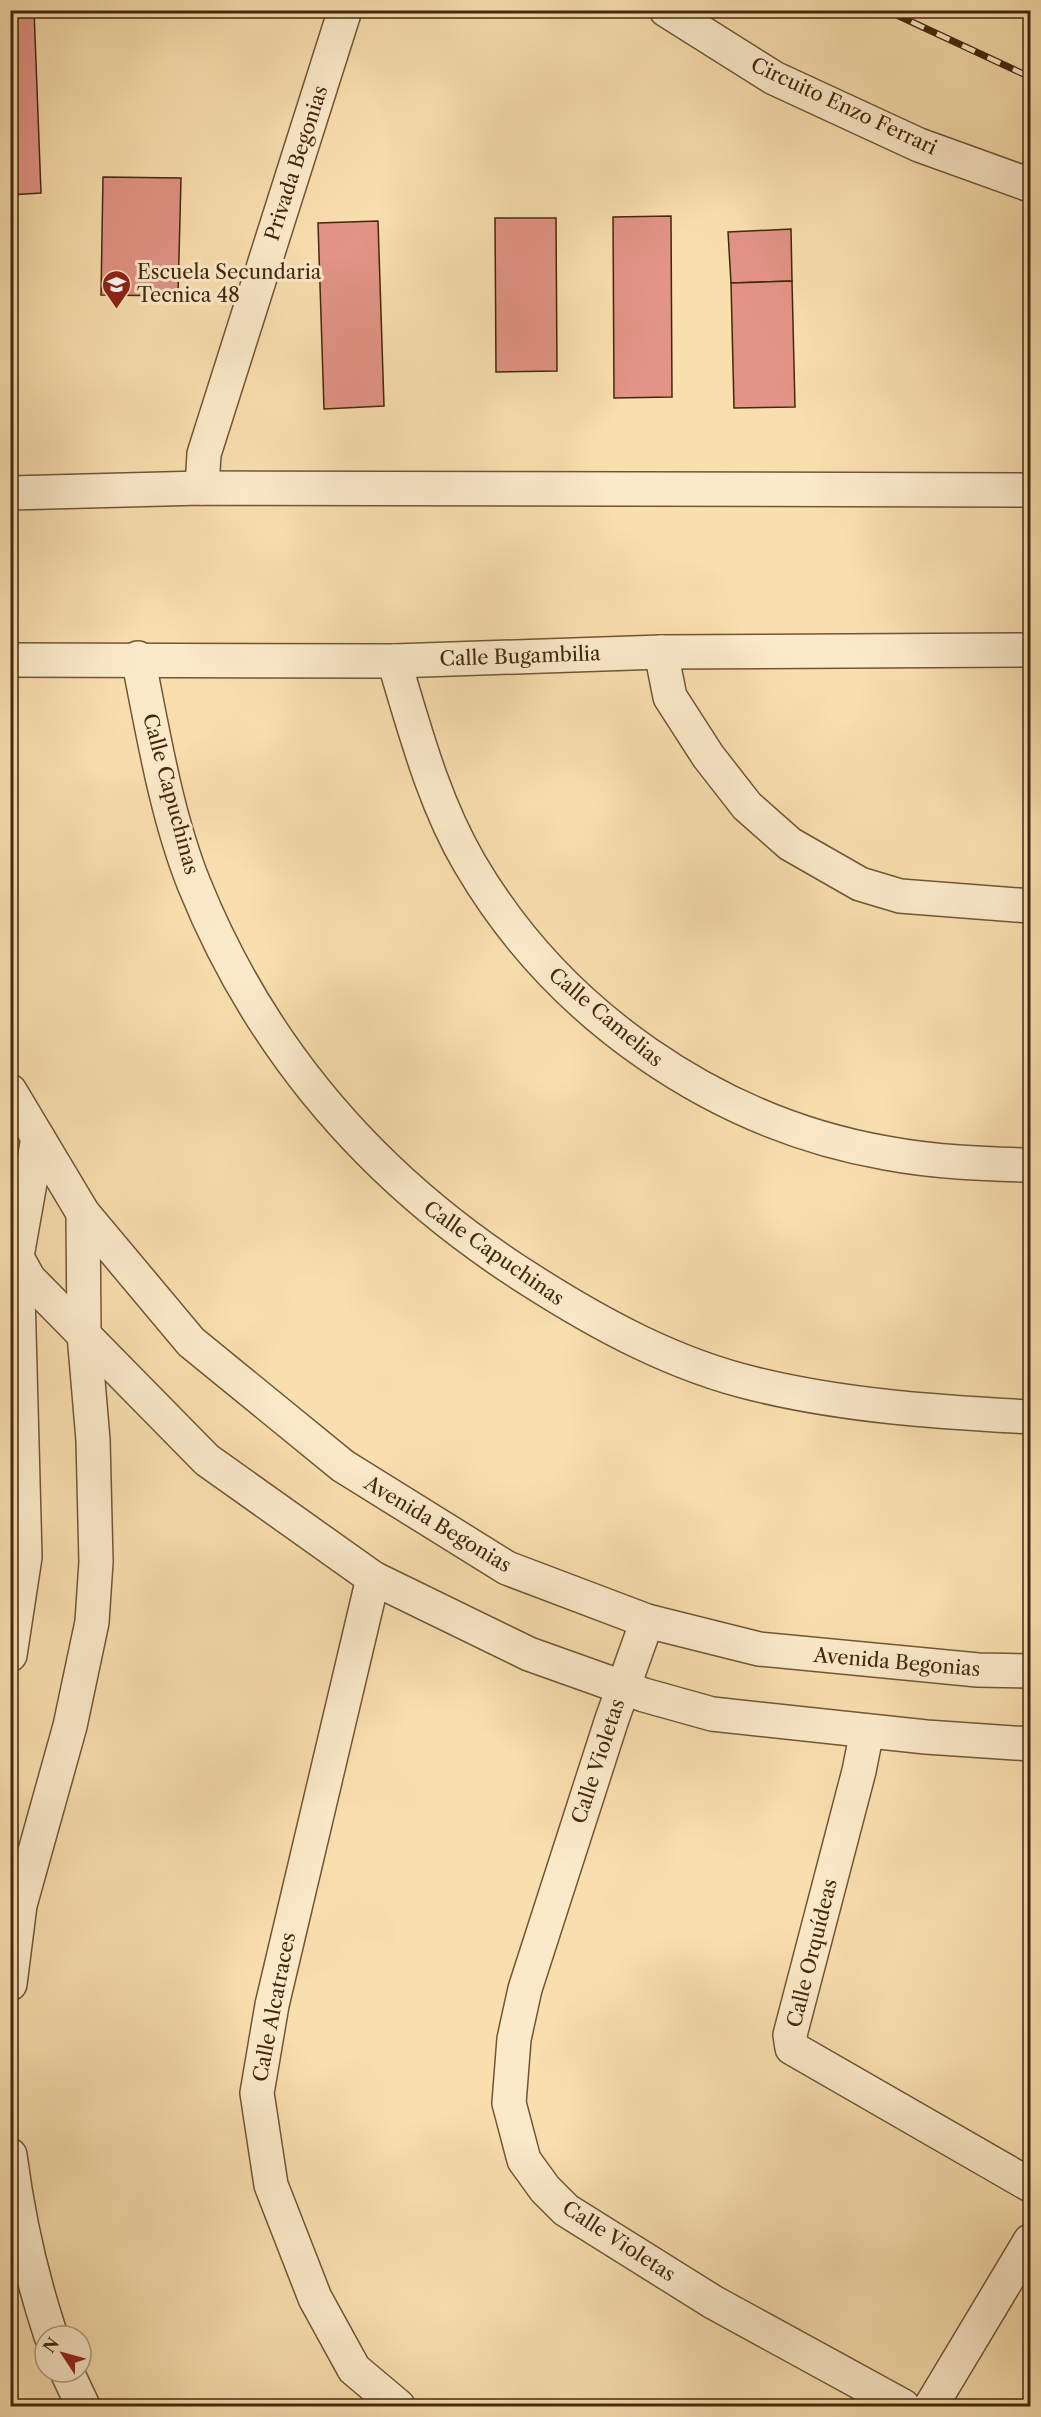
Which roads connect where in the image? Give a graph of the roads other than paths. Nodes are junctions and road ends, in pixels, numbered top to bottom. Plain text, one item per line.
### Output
1 (345, 10) edge
2 (666, 10) edge
3 (1030, 185) edge
4 (202, 488) junction
5 (1030, 490) edge
6 (10, 493) edge
7 (1030, 650) edge
8 (661, 652) junction
9 (138, 658) junction
10 (10, 660) edge
11 (393, 661) junction
12 (1030, 906) edge
13 (10, 1091) edge
14 (38, 1138) junction
15 (1030, 1165) edge
16 (82, 1213) junction
17 (14, 1251) edge
18 (84, 1334) junction
19 (1030, 1417) edge
20 (373, 1578) junction
21 (647, 1621) junction
22 (10, 1655) edge
23 (1030, 1671) edge
24 (622, 1687) junction
25 (867, 1731) junction
26 (1030, 1743) edge
27 (15, 1904) edge
28 (10, 1984) edge
29 (10, 2155) edge
30 (1030, 2185) edge
31 (1030, 2241) edge
32 (47, 2324) edge
33 (73, 2384) edge
34 (83, 2406) edge
35 (398, 2406) edge
36 (903, 2406) edge
37 (931, 2406) edge

1 - 4 street, Privada Begonias
2 - 3 street, Circuito Enzo Ferrari
4 - 5 street
4 - 6 street
7 - 8 street, Calle Bugambilia
8 - 11 street, Calle Bugambilia
8 - 12 street
9 - 10 street, Calle Bugambilia
9 - 11 street, Calle Bugambilia
9 - 19 street, Calle Capuchinas
11 - 15 street, Calle Camelias
13 - 14 street, Avenida Begonias
14 - 16 street, Avenida Begonias
14 - 17 street
16 - 18 street, Avenida Begonias
16 - 21 street, Avenida Begonias
17 - 18 street
17 - 22 street
18 - 20 street
18 - 27 street, Avenida Begonias
20 - 24 street
20 - 35 street, Calle Alcatraces
21 - 23 street, Avenida Begonias
21 - 24 street, Calle Violetas
24 - 25 street
24 - 36 street, Calle Violetas
25 - 26 street
25 - 30 street, Calle Orquídeas
27 - 28 street, Avenida Begonias
29 - 32 street
31 - 37 street
33 - 34 street

